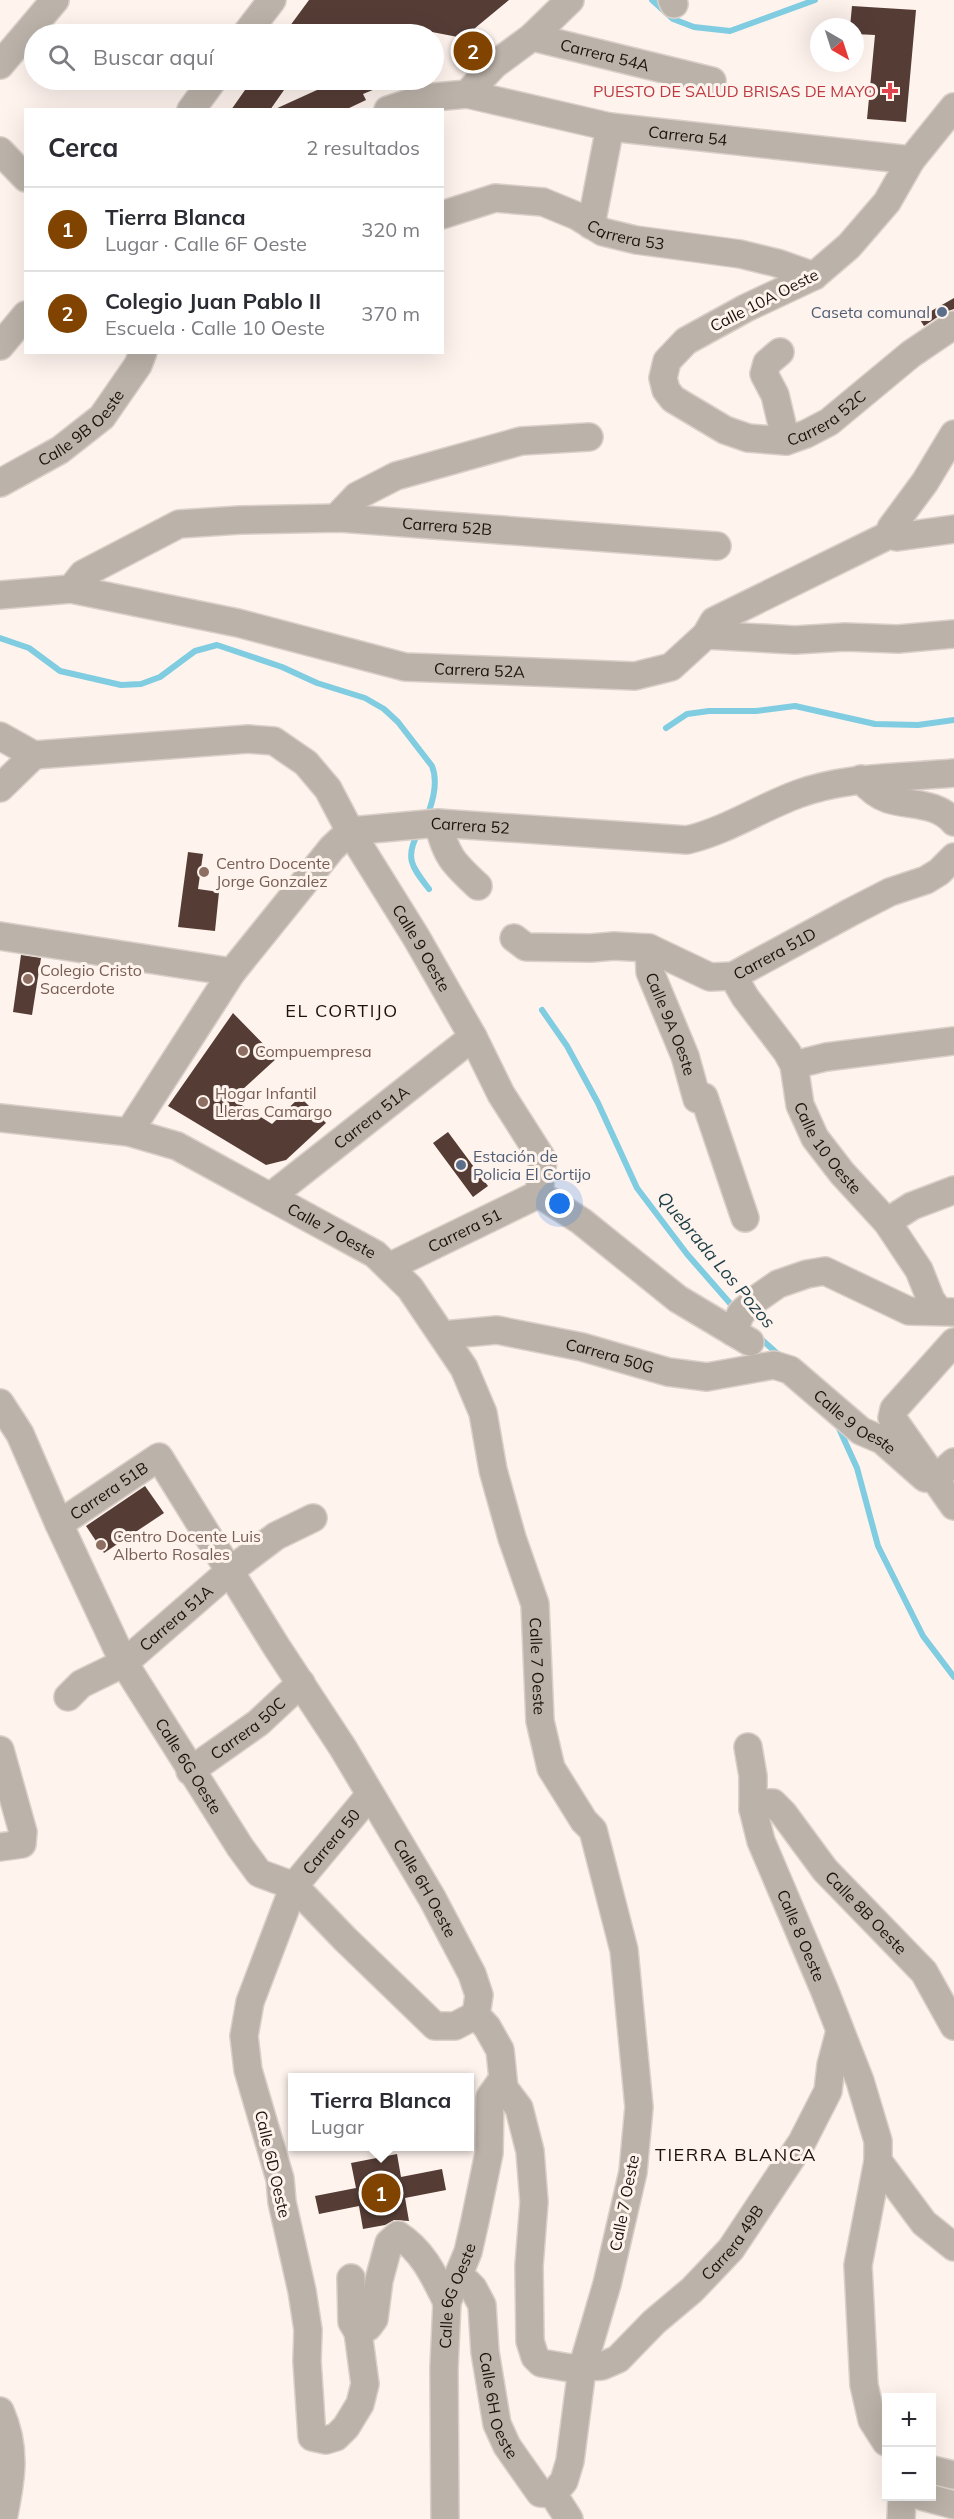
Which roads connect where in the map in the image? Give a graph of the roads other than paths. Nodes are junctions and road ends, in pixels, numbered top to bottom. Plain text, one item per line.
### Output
1 (55, 0) edge
2 (272, 0) edge
3 (570, 0) edge
4 (35, 24) edge
5 (254, 24) edge
6 (24, 37) edge
7 (532, 37) junction
8 (0, 65) edge
9 (712, 81) dead end
10 (206, 90) edge
11 (467, 94) junction
12 (954, 107) edge
13 (192, 108) edge
14 (394, 108) edge
15 (610, 127) junction
16 (943, 139) edge
17 (0, 151) edge
18 (911, 160) junction
19 (24, 176) edge
20 (444, 214) edge
21 (591, 225) junction
22 (814, 276) junction
23 (24, 317) edge
24 (954, 325) edge
25 (0, 346) edge
26 (780, 352) dead end
27 (142, 354) edge
28 (663, 378) joint
29 (954, 434) edge
30 (589, 437) dead end
31 (786, 441) junction
32 (0, 483) edge
33 (336, 518) junction
34 (954, 529) edge
35 (889, 535) junction
36 (717, 546) dead end
37 (71, 589) junction
38 (0, 595) edge
39 (954, 634) edge
40 (706, 635) junction
41 (0, 736) edge
42 (34, 755) junction
43 (954, 773) edge
44 (861, 780) junction
45 (0, 788) edge
46 (954, 822) edge
47 (438, 823) junction
48 (350, 831) junction
49 (954, 857) edge
50 (478, 886) dead end
51 (0, 936) edge
52 (514, 938) dead end
53 (649, 948) junction
54 (232, 972) junction
55 (733, 976) junction
56 (473, 1037) junction
57 (954, 1041) edge
58 (794, 1065) junction
59 (0, 1118) edge
60 (129, 1132) junction
61 (954, 1190) edge
62 (538, 1194) junction
63 (270, 1197) junction
64 (745, 1218) dead end
65 (887, 1222) junction
66 (389, 1267) junction
67 (946, 1311) edge
68 (443, 1335) junction
69 (954, 1342) edge
70 (774, 1365) joint
71 (0, 1403) edge
72 (159, 1457) joint
73 (945, 1471) edge
74 (954, 1506) edge
75 (313, 1518) dead end
76 (58, 1524) junction
77 (231, 1570) junction
78 (124, 1663) junction
79 (302, 1683) junction
80 (68, 1697) dead end
81 (748, 1747) dead end
82 (0, 1750) edge
83 (190, 1771) junction
84 (369, 1796) junction
85 (763, 1806) junction
86 (11, 1845) edge
87 (294, 1886) junction
88 (476, 2015) junction
89 (954, 2026) edge
90 (840, 2031) junction
91 (502, 2080) junction
92 (862, 2088) junction
93 (828, 2091) junction
94 (878, 2161) junction
95 (954, 2247) edge
96 (351, 2278) dead end
97 (452, 2292) junction
98 (358, 2332) junction
99 (582, 2368) junction
100 (0, 2411) edge
101 (882, 2436) edge
102 (936, 2471) edge
103 (954, 2475) edge
104 (553, 2494) junction
105 (936, 2500) edge
106 (902, 2501) edge
107 (954, 2505) edge
108 (3, 2519) edge
109 (445, 2519) edge
110 (569, 2519) edge
111 (901, 2519) edge

1 - 4 street
2 - 5 street
3 - 7 street
6 - 8 street
7 - 9 street, Carrera 54A
7 - 11 street
10 - 13 street
11 - 14 street
11 - 15 street, Carrera 54
12 - 16 street, Calle 10A Oeste
15 - 18 street, Carrera 54
15 - 21 street
16 - 18 street, Calle 10A Oeste
17 - 19 street
18 - 22 street, Calle 10A Oeste
20 - 21 street, Carrera 53
21 - 22 street, Carrera 53
22 - 28 street, Calle 10A Oeste
23 - 25 street
24 - 31 street, Carrera 52C
26 - 31 street
27 - 32 street, Calle 9B Oeste
28 - 31 street, Carrera 52C
29 - 35 street
30 - 33 street
33 - 36 street, Carrera 52B
33 - 37 street, Carrera 52B
34 - 35 street
35 - 40 street
37 - 38 street, Carrera 52A
37 - 40 street, Carrera 52A
39 - 40 street
41 - 42 street
42 - 45 street
42 - 48 street, Calle 9 Oeste
43 - 44 street, Carrera 52
44 - 46 street
44 - 47 street, Carrera 52
47 - 48 street, Carrera 52
47 - 50 street
48 - 54 street
48 - 56 street, Calle 9 Oeste
49 - 55 street, Carrera 51D
51 - 54 street
52 - 53 street, Carrera 51D
53 - 55 street, Carrera 51D
53 - 64 street, Calle 9A Oeste
54 - 60 street
55 - 58 street, Calle 10 Oeste
56 - 62 street, Calle 9 Oeste
56 - 63 street, Carrera 51A
57 - 58 street
58 - 65 street, Calle 10 Oeste
59 - 60 street, Calle 7 Oeste
60 - 63 street, Calle 7 Oeste
61 - 65 street
62 - 66 street, Carrera 51
62 - 67 street
63 - 66 street, Calle 7 Oeste
65 - 67 street, Calle 10 Oeste
66 - 68 street, Calle 7 Oeste
68 - 70 street, Carrera 50G
68 - 99 street, Calle 7 Oeste
69 - 73 street, Calle 9 Oeste
70 - 73 street, Calle 9 Oeste
71 - 76 street, Calle 6G Oeste
72 - 76 street, Carrera 51B
72 - 77 street, Calle 6H Oeste
73 - 74 street, Calle 9 Oeste
75 - 77 street, Carrera 51A
76 - 78 street, Calle 6G Oeste
77 - 78 street, Carrera 51A
77 - 79 street, Calle 6H Oeste
78 - 80 street, Carrera 51A
78 - 83 street, Calle 6G Oeste
79 - 83 street, Carrera 50C
79 - 84 street, Calle 6H Oeste
81 - 85 street, Calle 8 Oeste
82 - 86 street
83 - 87 street, Calle 6G Oeste
84 - 87 street, Carrera 50
84 - 88 street, Calle 6H Oeste
85 - 89 street, Calle 8B Oeste
85 - 90 street, Calle 8 Oeste
87 - 88 street, Calle 6G Oeste
87 - 98 street, Calle 6D Oeste
88 - 91 street
90 - 92 street, Calle 8 Oeste
90 - 93 street, Carrera 49B
91 - 97 street, Calle 6G Oeste
91 - 99 street, Carrera 49B
92 - 93 street
92 - 94 street, Calle 8 Oeste
93 - 99 street, Carrera 49B
94 - 95 street
94 - 101 street
96 - 98 street
97 - 98 street
97 - 104 street, Calle 6H Oeste
97 - 109 street, Calle 6G Oeste
99 - 104 street, Calle 7 Oeste
100 - 108 street
102 - 103 street
104 - 110 street, Calle 6H Oeste
105 - 107 street
106 - 111 street

